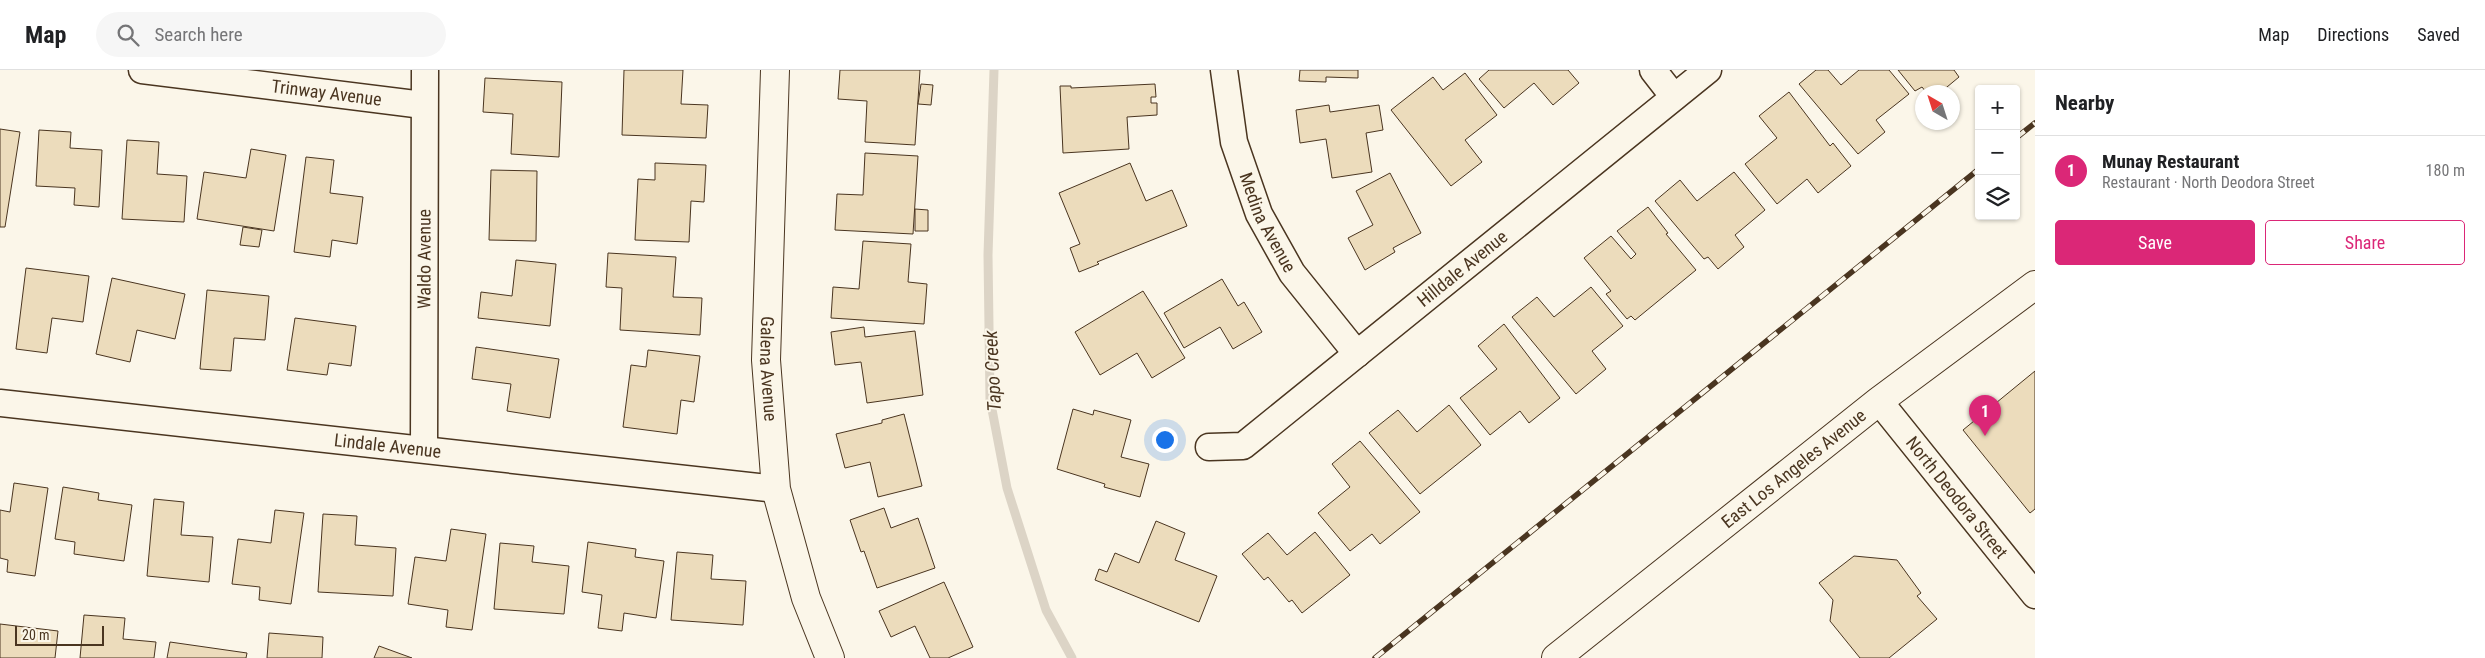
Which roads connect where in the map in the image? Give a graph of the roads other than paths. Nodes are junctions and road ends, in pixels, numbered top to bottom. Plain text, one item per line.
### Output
1 (142, 70) edge
2 (424, 70) edge
3 (776, 70) edge
4 (1224, 70) edge
5 (1653, 70) edge
6 (1708, 70) edge
7 (1674, 97) junction
8 (423, 105) junction
9 (2035, 284) edge
10 (1357, 354) junction
11 (1879, 400) junction
12 (0, 403) edge
13 (1209, 448) dead end
14 (424, 449) junction
15 (776, 489) junction
16 (2035, 595) edge
17 (830, 658) edge
18 (1556, 658) edge

1 - 8 street, Trinway Avenue
2 - 8 street, Waldo Avenue
3 - 15 main road, Galena Avenue
4 - 10 street, Medina Avenue
5 - 7 street
6 - 7 street, Hilldale Avenue
7 - 10 street, Hilldale Avenue
8 - 14 street, Waldo Avenue
9 - 11 main road, East Los Angeles Avenue
10 - 13 street, Hilldale Avenue
11 - 16 street, North Deodora Street
11 - 18 main road, East Los Angeles Avenue
12 - 14 street, Lindale Avenue
14 - 15 street, Lindale Avenue
15 - 17 main road, Galena Avenue

